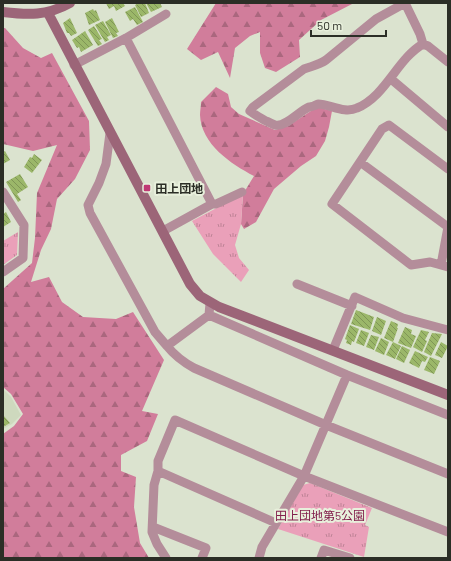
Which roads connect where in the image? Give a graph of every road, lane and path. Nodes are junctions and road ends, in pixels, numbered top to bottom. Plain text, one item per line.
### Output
1 (70, 3) edge
2 (405, 3) edge
3 (3, 12) edge
4 (48, 13) junction
5 (166, 14) dead end
6 (126, 38) junction
7 (423, 44) junction
8 (448, 62) edge
9 (74, 65) junction
10 (391, 79) junction
11 (448, 127) edge
12 (110, 132) junction
13 (360, 162) junction
14 (448, 169) edge
15 (3, 192) edge
16 (242, 192) dead end
17 (212, 204) junction
18 (448, 227) edge
19 (163, 231) junction
20 (445, 266) edge
21 (3, 272) edge
22 (297, 284) dead end
23 (210, 303) junction
24 (352, 306) junction
25 (209, 315) junction
26 (448, 330) edge
27 (167, 346) junction
28 (333, 350) junction
29 (347, 375) junction
30 (448, 395) edge
31 (448, 415) edge
32 (326, 425) junction
33 (158, 471) junction
34 (448, 474) edge
35 (304, 476) junction
36 (276, 523) junction
37 (153, 527) junction
38 (448, 532) edge
39 (166, 558) edge
40 (202, 558) edge
41 (259, 558) edge
42 (321, 558) edge
43 (350, 558) edge

1 - 4 street
2 - 7 street
2 - 10 street
3 - 4 street
4 - 9 street
5 - 6 street
6 - 9 street
6 - 17 street
7 - 8 street
7 - 10 street
9 - 12 street
10 - 11 street
12 - 19 street
12 - 27 street
13 - 14 street
13 - 18 street
13 - 20 street
15 - 21 street
16 - 17 street
17 - 19 street
18 - 20 street
19 - 23 street
22 - 24 street
23 - 25 street
23 - 28 street
24 - 26 street
24 - 28 street
25 - 27 street
25 - 29 street
27 - 32 street
28 - 30 street
29 - 31 street
29 - 32 street
32 - 34 street
32 - 35 street
33 - 35 street
33 - 36 street
33 - 37 street
35 - 36 street
35 - 38 street
36 - 41 street
37 - 39 street
37 - 40 street
42 - 43 street

